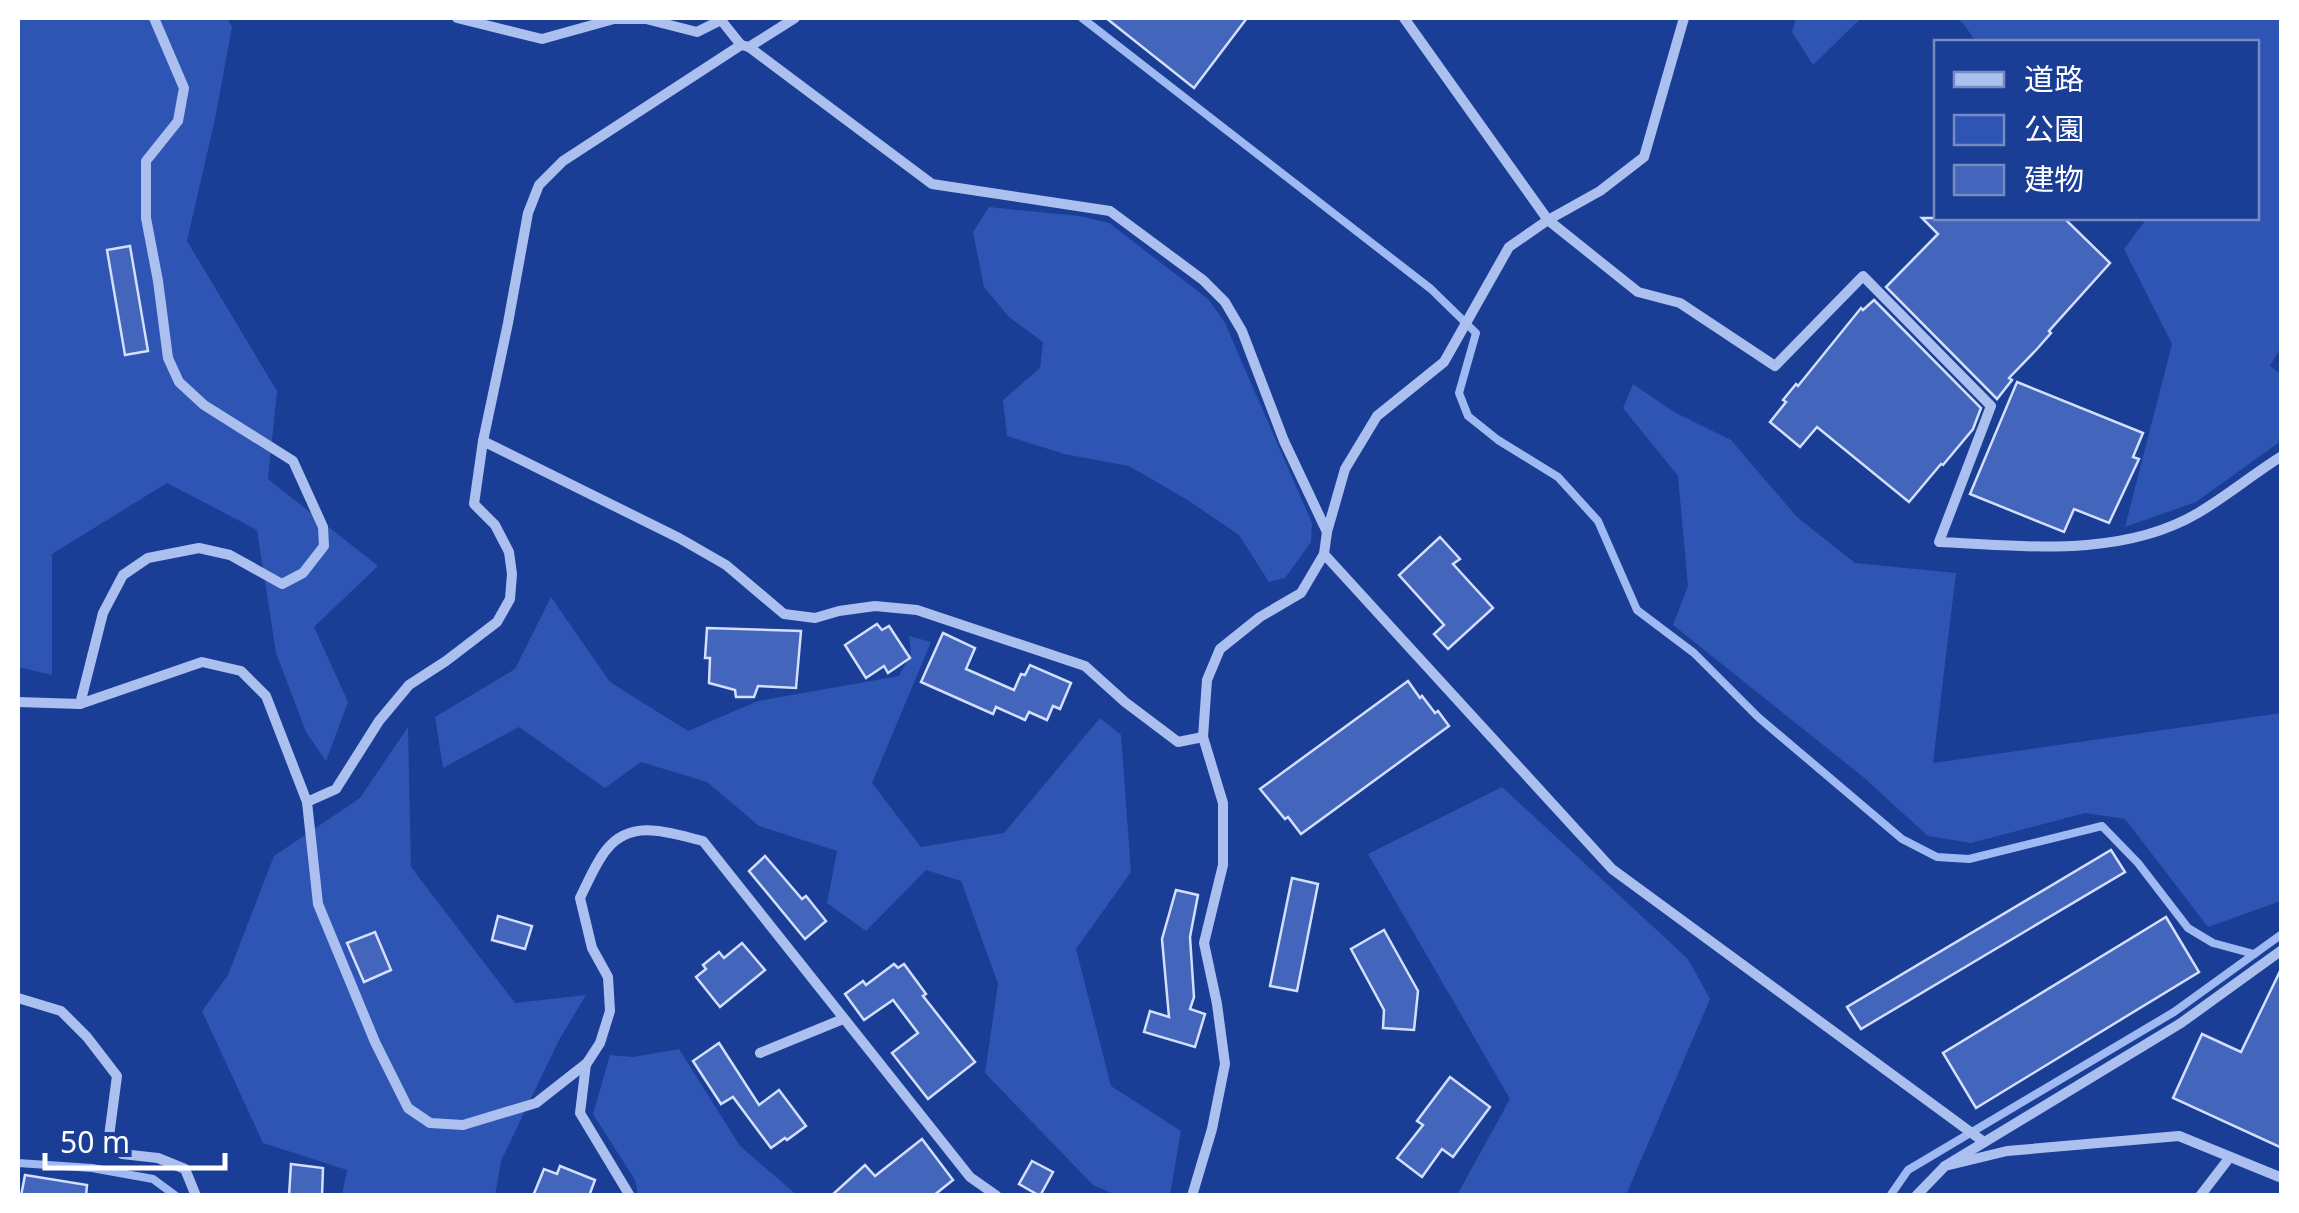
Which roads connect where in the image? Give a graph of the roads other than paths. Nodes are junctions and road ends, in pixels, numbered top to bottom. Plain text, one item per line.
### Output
1 (154, 18) edge
2 (457, 18) edge
3 (795, 18) edge
4 (1404, 18) edge
5 (1684, 18) edge
6 (745, 46) junction
7 (1548, 220) junction
8 (483, 441) junction
9 (2282, 456) edge
10 (1327, 532) junction
11 (1324, 554) junction
12 (18, 702) edge
13 (80, 704) junction
14 (1204, 736) junction
15 (307, 802) junction
16 (2279, 954) edge
17 (18, 998) edge
18 (843, 1019) junction
19 (760, 1053) dead end
20 (586, 1063) junction
21 (1984, 1142) junction
22 (2230, 1157) junction
23 (1944, 1166) junction
24 (2282, 1178) edge
25 (196, 1196) edge
26 (630, 1196) edge
27 (997, 1196) edge
28 (1192, 1196) edge
29 (1916, 1196) edge
30 (2200, 1196) edge

1 - 13 street
2 - 6 street
3 - 6 street
4 - 7 street
5 - 7 street
6 - 8 street
6 - 10 street
7 - 9 street
7 - 10 street
8 - 14 street
8 - 15 street
10 - 11 street
11 - 14 street
11 - 21 street
12 - 13 street
13 - 15 street
14 - 28 street
15 - 20 street
16 - 21 street
17 - 25 street
18 - 19 street
18 - 20 street
18 - 27 street
20 - 26 street
21 - 23 street
22 - 23 street
22 - 24 street
22 - 30 street
23 - 29 street

